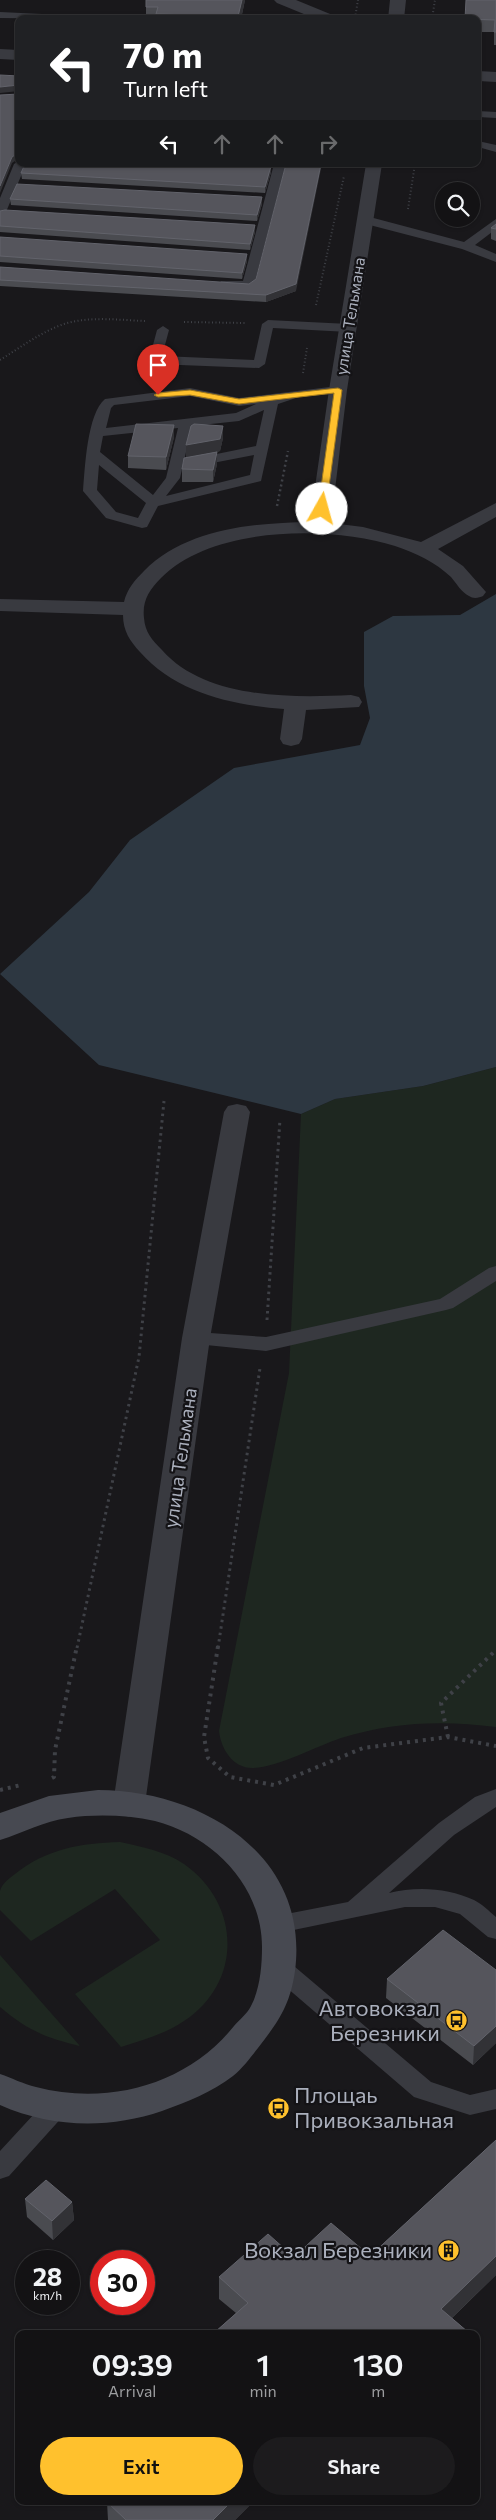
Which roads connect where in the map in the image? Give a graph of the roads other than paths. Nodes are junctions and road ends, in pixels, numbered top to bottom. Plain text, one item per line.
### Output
1 (282, 0) edge
2 (398, 0) edge
3 (0, 15) edge
4 (320, 15) edge
5 (396, 15) edge
6 (15, 16) edge
7 (0, 54) edge
8 (15, 54) edge
9 (481, 76) edge
10 (496, 77) edge
11 (481, 114) edge
12 (496, 115) edge
13 (481, 145) edge
14 (496, 149) edge
15 (20, 167) edge
16 (276, 167) edge
17 (374, 167) edge
18 (4, 211) edge
19 (366, 220) junction
20 (496, 223) edge
21 (466, 246) junction
22 (496, 258) edge
23 (208, 282) edge
24 (349, 328) junction
25 (163, 330) dead end
26 (338, 390) junction
27 (276, 400) junction
28 (186, 423) junction
29 (97, 433) junction
30 (262, 449) junction
31 (93, 453) junction
32 (176, 466) junction
33 (154, 503) junction
34 (496, 509) edge
35 (320, 528) junction
36 (421, 550) junction
37 (476, 592) dead end
38 (0, 605) edge
39 (132, 609) junction
40 (351, 702) dead end
41 (296, 704) junction
42 (291, 739) dead end
43 (237, 1112) dead end
44 (496, 1272) edge
45 (196, 1338) junction
46 (496, 1798) edge
47 (129, 1804) junction
48 (19, 1806) edge
49 (0, 1827) edge
50 (354, 1910) junction
51 (279, 1924) junction
52 (496, 1930) edge
53 (280, 1968) junction
54 (0, 2089) edge
55 (496, 2099) edge
56 (56, 2107) junction
57 (0, 2168) edge

1 - 4 street
2 - 5 street
3 - 6 lane
7 - 8 street
9 - 10 street
11 - 12 lane
13 - 14 lane
15 - 18 lane
16 - 23 lane
17 - 19 street, улица Тельмана
19 - 21 lane
19 - 24 street, улица Тельмана
20 - 21 lane
21 - 22 lane
24 - 25 lane
24 - 26 street, улица Тельмана
26 - 27 lane
26 - 35 street, улица Тельмана
27 - 28 lane
27 - 29 lane
27 - 30 lane
28 - 29 lane
28 - 32 lane
29 - 31 lane
30 - 32 lane
30 - 33 lane
31 - 33 lane
31 - 33 lane
32 - 33 lane
34 - 36 street
35 - 36 street
35 - 39 street
36 - 37 street
38 - 39 street
39 - 41 street
40 - 41 street
41 - 42 street
43 - 45 street, улица Тельмана
44 - 45 lane
45 - 47 street, улица Тельмана
46 - 50 lane
47 - 48 main road
47 - 51 main road
48 - 49 main road
50 - 51 lane
50 - 52 lane
51 - 53 main road
53 - 55 lane
53 - 56 main road
54 - 56 main road
56 - 57 lane

